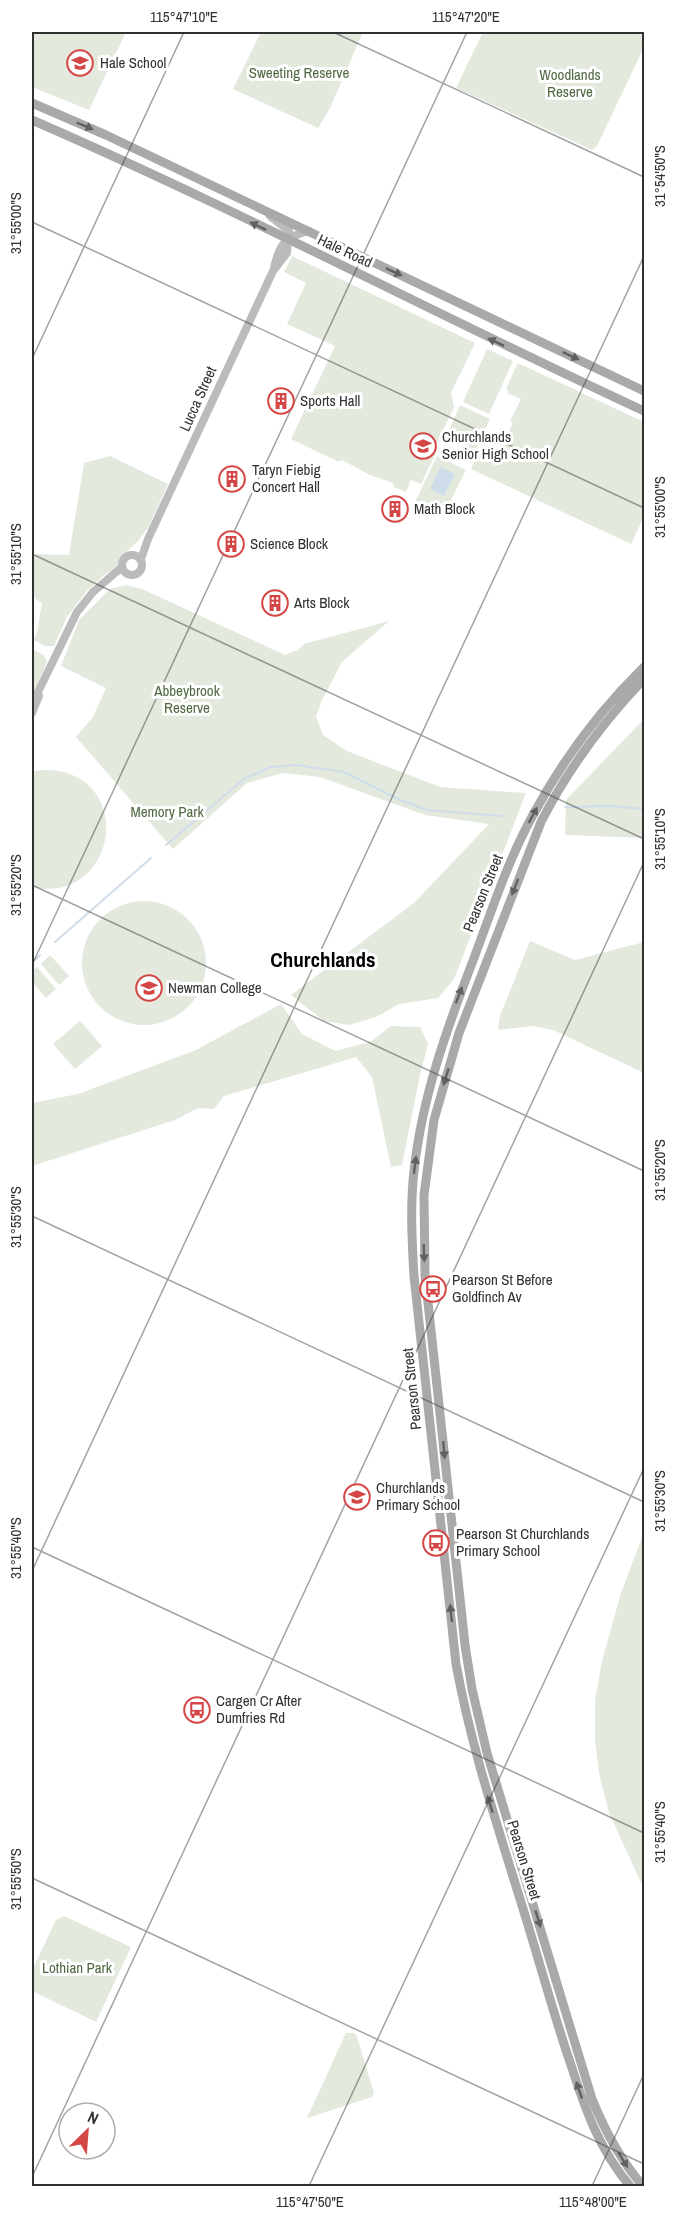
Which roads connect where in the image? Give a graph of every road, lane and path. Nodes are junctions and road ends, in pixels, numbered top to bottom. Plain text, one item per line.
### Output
1 (32, 103) edge
2 (32, 120) edge
3 (261, 209) junction
4 (309, 231) junction
5 (288, 240) junction
6 (645, 391) edge
7 (645, 411) edge
8 (148, 538) junction
9 (132, 555) junction
10 (141, 560) junction
11 (122, 567) junction
12 (130, 575) junction
13 (104, 583) junction
14 (645, 667) edge
15 (645, 679) edge
16 (39, 690) junction
17 (32, 702) edge
18 (32, 713) edge
19 (630, 2187) edge
20 (643, 2187) edge

1 -> 3 main road, Hale Road
5 -> 2 main road, Hale Road
3 - 4 main road, Hale Road
3 - 5 street
4 - 5 street
4 -> 6 main road, Hale Road
7 -> 5 main road, Hale Road
5 - 8 street, Lucca Street
8 - 9 street, Lucca Street
8 - 10 street, Lucca Street
9 - 10 street
9 - 11 street
10 - 12 street
11 - 12 street
11 - 13 street
12 - 13 street
13 - 16 street
19 -> 14 main road, Pearson Street
15 -> 20 main road, Pearson Street
16 - 17 street
16 - 18 street

